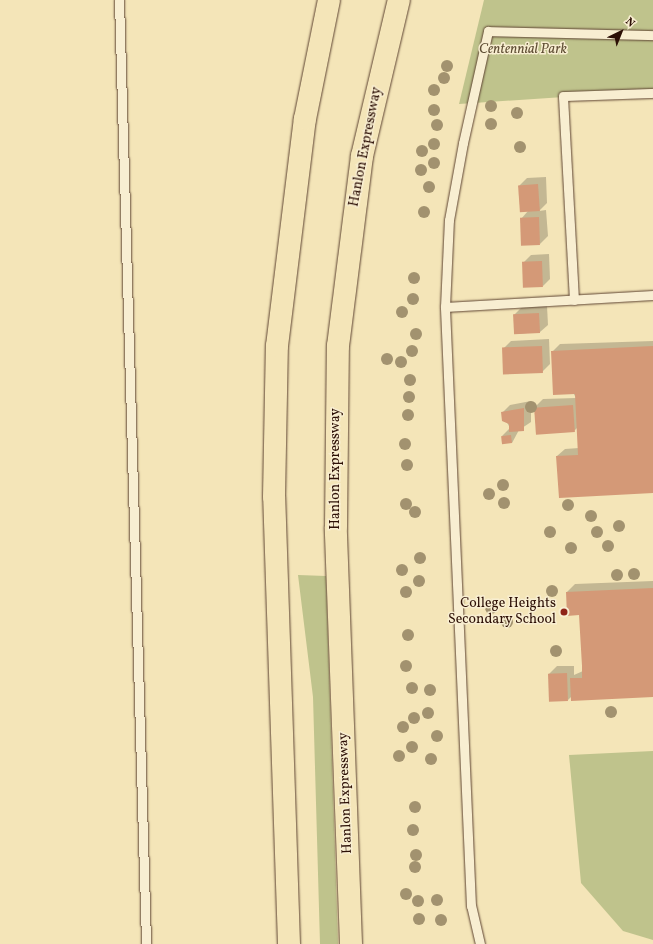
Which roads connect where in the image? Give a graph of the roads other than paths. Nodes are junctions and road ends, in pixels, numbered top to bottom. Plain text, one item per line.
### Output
1 (119, 0) edge
2 (329, 0) edge
3 (399, 0) edge
4 (653, 35) edge
5 (653, 93) edge
6 (653, 295) edge
7 (574, 300) junction
8 (445, 307) junction
9 (146, 944) edge
10 (289, 944) edge
11 (351, 944) edge
12 (480, 944) edge

1 - 9 lane
2 - 10 highway
3 - 11 highway, Hanlon Expressway
4 - 8 lane
5 - 7 lane
6 - 7 lane
7 - 8 lane
8 - 12 lane

